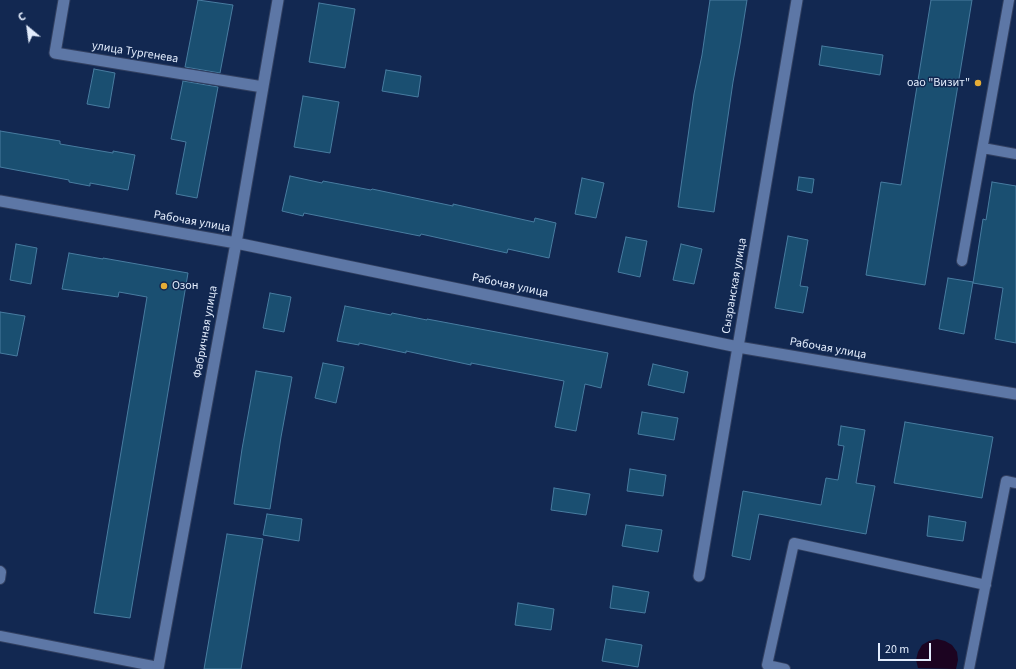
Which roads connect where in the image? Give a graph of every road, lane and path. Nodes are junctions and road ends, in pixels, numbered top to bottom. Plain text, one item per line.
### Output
1 (64, 0) edge
2 (278, 0) edge
3 (797, 0) edge
4 (1009, 0) edge
5 (262, 87) junction
6 (983, 148) junction
7 (1016, 154) edge
8 (0, 201) edge
9 (236, 243) junction
10 (962, 261) dead end
11 (738, 346) junction
12 (1016, 394) edge
13 (1016, 483) edge
14 (0, 571) edge
15 (699, 576) dead end
16 (0, 579) edge
17 (986, 585) junction
18 (0, 636) edge
19 (158, 668) edge
20 (785, 669) edge
21 (969, 669) edge

1 - 5 street, улица Тургенева
2 - 5 street, Фабричная улица
3 - 11 street, Сызранская улица
4 - 6 lane
5 - 9 street, Фабричная улица
6 - 7 lane
6 - 10 lane
8 - 9 street, Рабочая улица
9 - 11 street, Рабочая улица
9 - 19 street, Фабричная улица
11 - 12 street, Рабочая улица
11 - 15 street, Сызранская улица
13 - 17 lane
14 - 16 lane
17 - 20 lane
17 - 21 lane
18 - 19 lane

